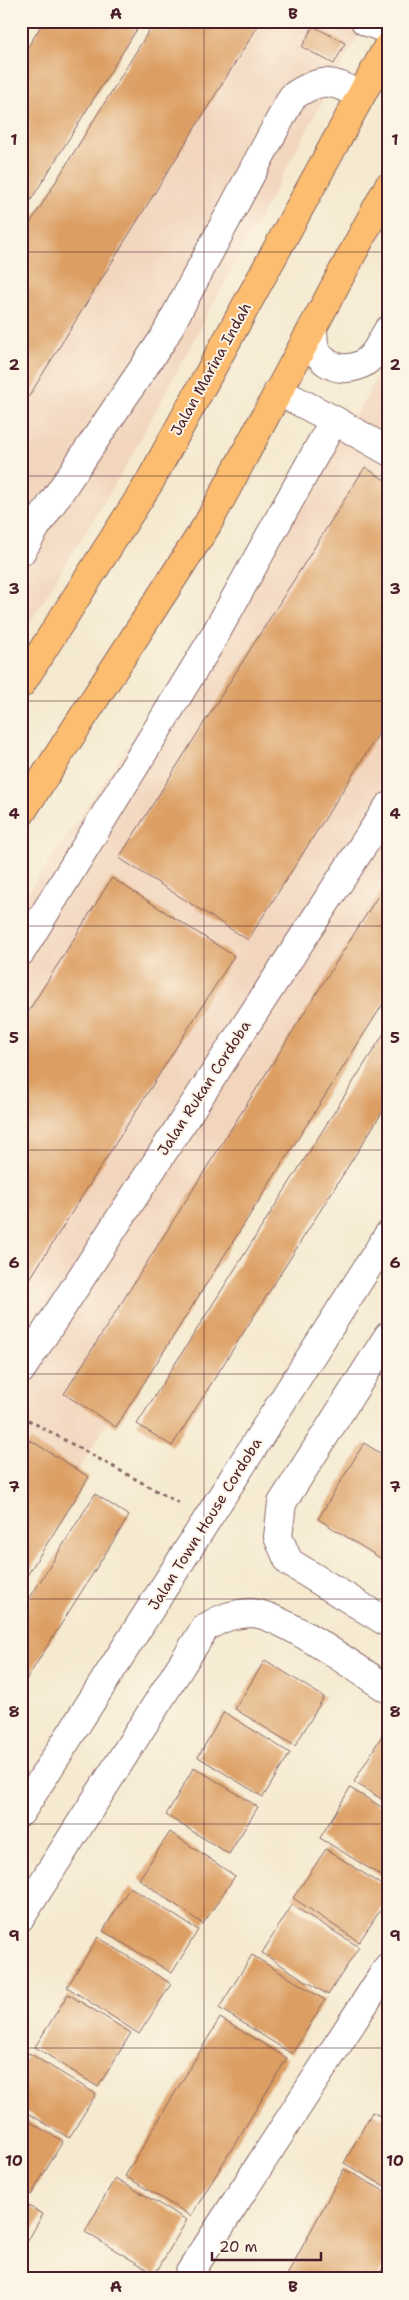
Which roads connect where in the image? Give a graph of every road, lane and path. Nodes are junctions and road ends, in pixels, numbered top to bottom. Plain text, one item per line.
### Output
1 (365, 21) edge
2 (388, 30) edge
3 (388, 46) edge
4 (360, 95) junction
5 (388, 187) edge
6 (313, 327) junction
7 (388, 330) edge
8 (278, 391) junction
9 (334, 420) junction
10 (388, 451) edge
11 (21, 552) edge
12 (21, 684) edge
13 (388, 807) edge
14 (21, 813) edge
15 (21, 952) edge
16 (388, 1235) edge
17 (388, 1336) edge
18 (21, 1370) edge
19 (21, 1416) edge
20 (208, 1519) junction
21 (388, 1623) edge
22 (388, 1688) edge
23 (21, 1812) edge
24 (21, 1917) edge
25 (388, 1967) edge
26 (188, 2279) edge

1 - 2 street
3 - 4 main road, Jalan Marina Indah
4 - 11 street
4 - 12 main road, Jalan Marina Indah
5 - 6 main road
6 - 7 street
6 - 8 main road
8 - 9 street
8 - 14 main road
9 - 10 street
9 - 15 street
13 - 18 street, Jalan Rukan Cordoba
16 - 20 street, Jalan Town House Cordoba
17 - 21 street
19 - 20 path
20 - 23 street, Jalan Town House Cordoba
22 - 24 street
25 - 26 street

